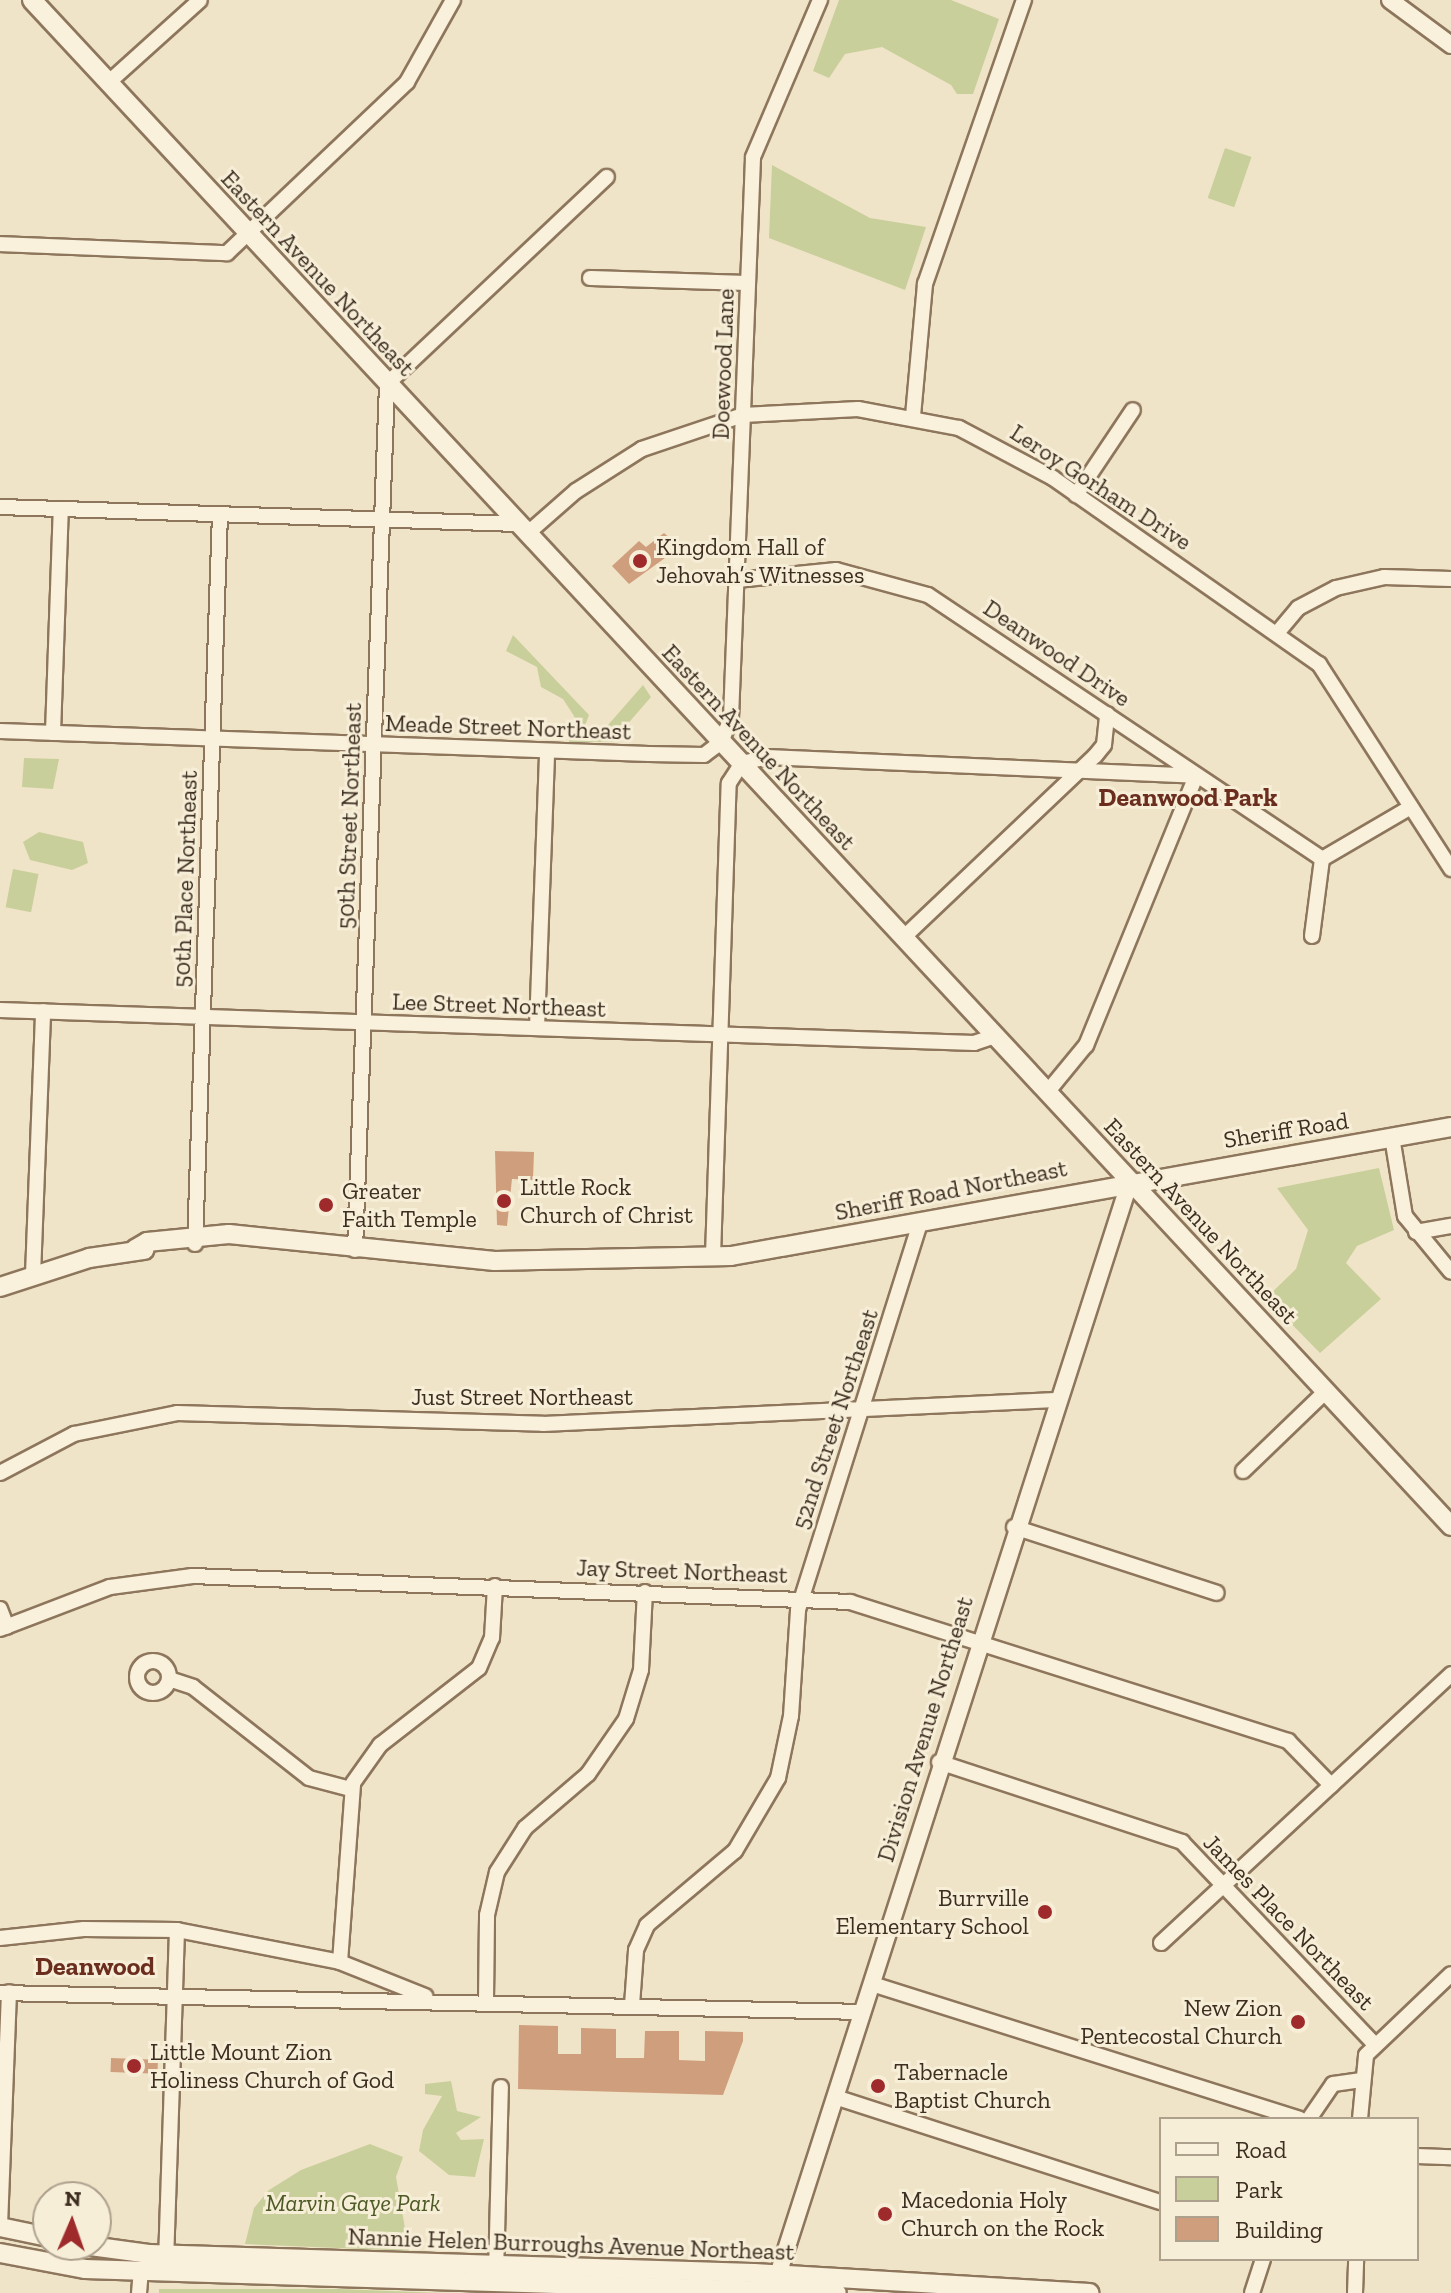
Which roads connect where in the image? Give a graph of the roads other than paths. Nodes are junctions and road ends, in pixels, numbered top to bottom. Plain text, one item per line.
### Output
1 (32, 0) edge
2 (200, 0) edge
3 (453, 0) edge
4 (820, 0) edge
5 (1024, 0) edge
6 (1390, 0) edge
7 (1451, 45) edge
8 (109, 82) junction
9 (607, 177) dead end
10 (249, 233) junction
11 (0, 244) edge
12 (590, 278) dead end
13 (748, 283) junction
14 (387, 384) junction
15 (1133, 410) dead end
16 (743, 415) junction
17 (913, 416) junction
18 (1076, 495) junction
19 (0, 507) edge
20 (61, 509) junction
21 (220, 514) junction
22 (382, 519) junction
23 (524, 528) junction
24 (1451, 579) edge
25 (737, 580) junction
26 (1278, 632) junction
27 (1107, 714) junction
28 (0, 731) edge
29 (53, 733) junction
30 (212, 739) junction
31 (721, 742) junction
32 (374, 745) junction
33 (547, 751) junction
34 (742, 763) junction
35 (1076, 771) junction
36 (1196, 776) junction
37 (1411, 807) junction
38 (1322, 859) junction
39 (1451, 869) edge
40 (1312, 936) dead end
41 (904, 937) junction
42 (0, 1010) edge
43 (43, 1011) junction
44 (202, 1017) junction
45 (364, 1022) junction
46 (537, 1028) junction
47 (721, 1034) junction
48 (995, 1036) junction
49 (1049, 1090) junction
50 (1451, 1127) edge
51 (1392, 1137) junction
52 (1130, 1181) junction
53 (921, 1221) junction
54 (1451, 1226) edge
55 (1416, 1232) junction
56 (194, 1240) junction
57 (355, 1250) junction
58 (713, 1256) junction
59 (1451, 1272) edge
60 (33, 1275) junction
61 (0, 1287) edge
62 (1326, 1391) junction
63 (1055, 1400) junction
64 (863, 1406) junction
65 (1243, 1471) dead end
66 (0, 1473) edge
67 (1447, 1514) edge
68 (1014, 1527) junction
69 (495, 1586) junction
70 (645, 1592) junction
71 (1217, 1593) dead end
72 (802, 1596) junction
73 (0, 1609) edge
74 (4, 1628) edge
75 (977, 1640) junction
76 (1451, 1674) edge
77 (169, 1679) dead end
78 (939, 1762) junction
79 (1331, 1785) junction
80 (351, 1789) junction
81 (1225, 1884) junction
82 (177, 1930) junction
83 (0, 1938) edge
84 (1161, 1943) dead end
85 (340, 1962) junction
86 (1451, 1974) edge
87 (872, 1984) junction
88 (5, 1992) edge
89 (175, 1996) junction
90 (431, 1998) junction
91 (486, 2000) junction
92 (632, 2005) junction
93 (863, 2012) junction
94 (1375, 2045) junction
95 (1360, 2080) junction
96 (501, 2087) dead end
97 (835, 2097) junction
98 (1293, 2117) edge
99 (1310, 2117) edge
100 (1360, 2117) edge
101 (1419, 2156) edge
102 (1451, 2157) edge
103 (1159, 2201) edge
104 (0, 2226) edge
105 (32, 2233) edge
106 (112, 2251) edge
107 (0, 2253) edge
108 (1262, 2261) edge
109 (1356, 2261) edge
110 (166, 2262) junction
111 (591, 2268) junction
112 (141, 2270) junction
113 (680, 2271) junction
114 (496, 2274) junction
115 (550, 2284) junction
116 (620, 2286) junction
117 (774, 2286) edge
118 (1055, 2292) edge
119 (139, 2293) edge
120 (837, 2293) edge
121 (1089, 2293) edge
122 (1252, 2293) edge
123 (1355, 2293) edge

1 - 8 main road, Eastern Avenue Northeast
2 - 8 street
3 - 10 street
4 - 13 street, Doewood Lane
5 - 17 street
6 - 7 street
8 - 10 main road, Eastern Avenue Northeast
9 - 14 street
10 - 11 street
10 - 14 main road, Eastern Avenue Northeast
12 - 13 street
13 - 16 street, Doewood Lane
14 - 22 street, 50th Street Northeast
14 - 23 main road, Eastern Avenue Northeast
15 - 18 street
16 - 17 street, Leroy Gorham Drive
16 - 23 street, Leroy Gorham Drive
16 - 25 street, Doewood Lane
17 - 18 street, Leroy Gorham Drive
18 - 26 street, Leroy Gorham Drive
19 - 20 street
20 - 21 street
20 - 29 street
21 - 22 street
21 - 30 street, 50th Place Northeast
22 - 23 street
22 - 32 street, 50th Street Northeast
23 - 31 main road, Eastern Avenue Northeast
24 - 26 street
25 - 27 street, Deanwood Drive
25 - 31 street, Doewood Lane
26 - 37 street, Leroy Gorham Drive
27 - 35 street
27 - 36 street, Deanwood Drive
28 - 29 street, Meade Street Northeast
29 - 30 street, Meade Street Northeast
30 - 32 street, Meade Street Northeast
30 - 44 street, 50th Place Northeast
31 - 33 street, Meade Street Northeast
31 - 34 main road, Eastern Avenue Northeast
32 - 33 street, Meade Street Northeast
32 - 45 street, 50th Street Northeast
33 - 46 street
34 - 35 street
34 - 41 main road, Eastern Avenue Northeast
34 - 47 street
35 - 36 street
35 - 41 street
36 - 38 street, Deanwood Drive
36 - 49 street
37 - 38 street
37 - 39 street, Leroy Gorham Drive
38 - 40 street
41 - 48 main road, Eastern Avenue Northeast
42 - 43 street, Lee Street Northeast
43 - 44 street, Lee Street Northeast
43 - 60 street
44 - 45 street, Lee Street Northeast
44 - 56 street, 50th Place Northeast
45 - 46 street, Lee Street Northeast
45 - 57 street, 50th Street Northeast
46 - 47 street, Lee Street Northeast
47 - 48 street, Lee Street Northeast
47 - 58 street
48 - 49 main road, Eastern Avenue Northeast
49 - 52 main road, Eastern Avenue Northeast
50 - 51 main road, Sheriff Road
51 - 52 main road, Sheriff Road
51 - 55 street
52 - 53 main road, Sheriff Road Northeast
52 - 62 main road, Eastern Avenue Northeast
52 - 63 street, Division Avenue Northeast
53 - 58 main road, Sheriff Road Northeast
53 - 64 street, 52nd Street Northeast
54 - 55 street
55 - 59 street
56 - 57 main road, Sheriff Road Northeast
56 - 60 main road, Sheriff Road Northeast
57 - 58 main road, Sheriff Road Northeast
60 - 61 main road, Sheriff Road Northeast
62 - 65 street
62 - 67 main road, Eastern Avenue Northeast
63 - 64 street, Just Street Northeast
63 - 68 street, Division Avenue Northeast
64 - 66 street, Just Street Northeast
64 - 72 street, 52nd Street Northeast
68 - 71 street
68 - 75 street, Division Avenue Northeast
69 - 70 street, Jay Street Northeast
69 - 74 street, Jay Street Northeast
69 - 80 street
70 - 72 street, Jay Street Northeast
70 - 91 street
72 - 75 street, Jay Street Northeast
72 - 92 street, 52nd Street Northeast
73 - 74 street
75 - 78 street, Division Avenue Northeast
75 - 79 street, Jay Street Northeast
76 - 79 street
77 - 80 street
78 - 81 street, James Place Northeast
78 - 87 street, Division Avenue Northeast
79 - 81 street
80 - 85 street
81 - 84 street
81 - 94 street, James Place Northeast
82 - 83 street
82 - 85 street
82 - 89 street
85 - 90 street
86 - 94 street
87 - 93 street, Division Avenue Northeast
87 - 98 street
88 - 89 street
88 - 104 street
89 - 90 street
89 - 110 street
90 - 91 street
91 - 92 street
92 - 93 street
93 - 97 street, Division Avenue Northeast
94 - 95 street
95 - 99 street
95 - 100 street
96 - 114 street
97 - 103 street
97 - 117 street, Division Avenue Northeast
101 - 102 street
104 - 105 main road
106 - 110 main road, Nannie Helen Burroughs Avenue Northeast
107 - 112 main road, Nannie Helen Burroughs Avenue Northeast
108 - 122 street
109 - 123 street
110 - 112 main road, Nannie Helen Burroughs Avenue Northeast
110 - 114 main road, Nannie Helen Burroughs Avenue Northeast
111 - 113 main road, Nannie Helen Burroughs Avenue Northeast
111 - 114 main road, Nannie Helen Burroughs Avenue Northeast
111 - 115 main road
112 - 119 street
113 - 116 main road
113 - 117 main road, Nannie Helen Burroughs Avenue Northeast
114 - 115 main road, Nannie Helen Burroughs Avenue Northeast
115 - 116 main road, Nannie Helen Burroughs Avenue Northeast
116 - 117 main road, Nannie Helen Burroughs Avenue Northeast
117 - 118 main road, Nannie Helen Burroughs Avenue Northeast
117 - 120 main road, Nannie Helen Burroughs Avenue Northeast
118 - 121 main road, Nannie Helen Burroughs Avenue Northeast

